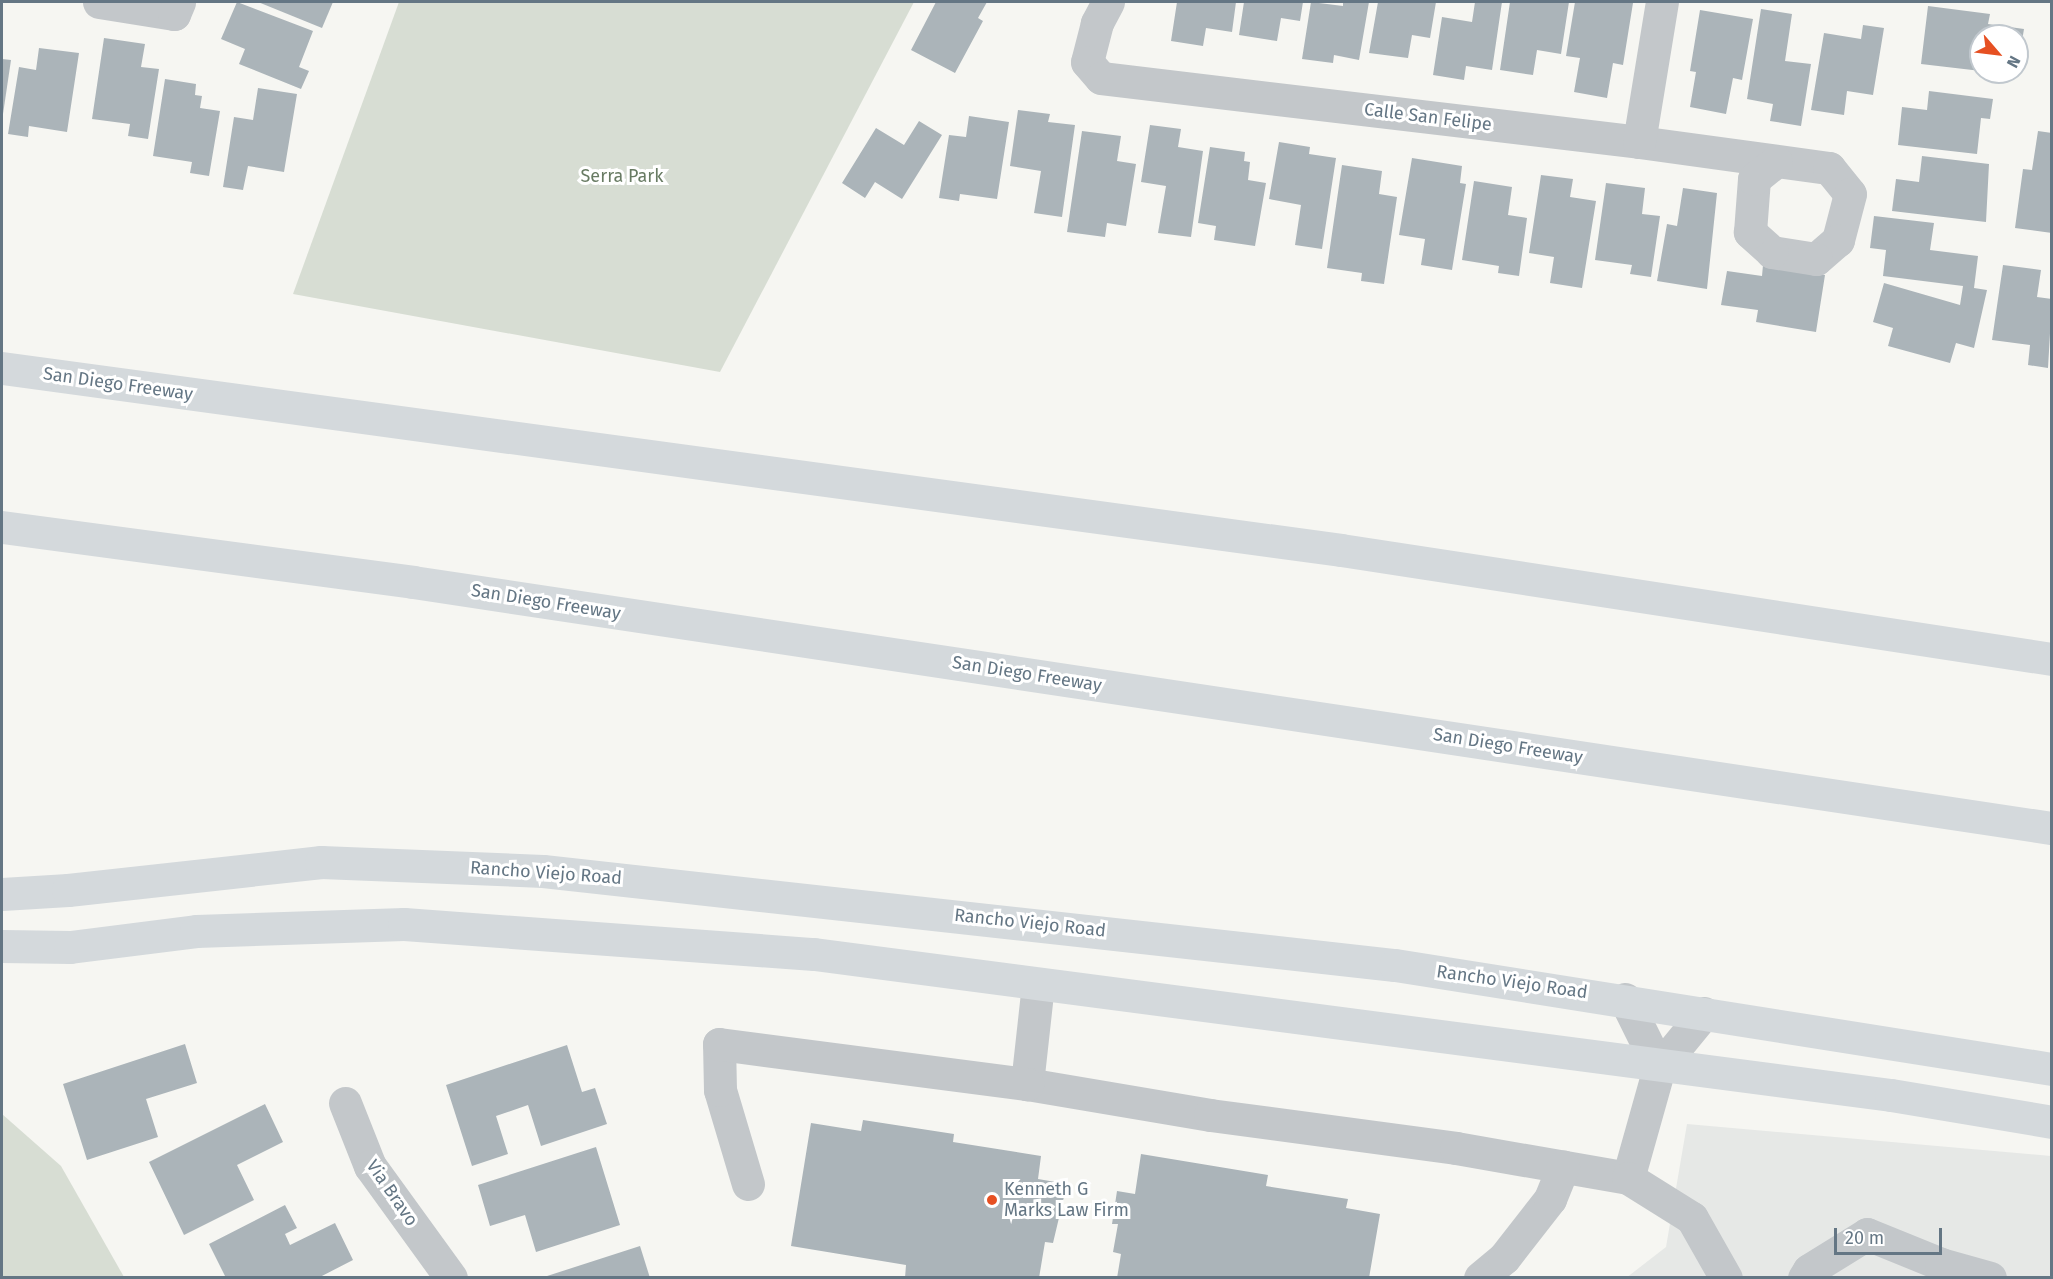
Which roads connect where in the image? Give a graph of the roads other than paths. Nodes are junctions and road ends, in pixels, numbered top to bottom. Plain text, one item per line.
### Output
1 (99, 2) edge
2 (179, 2) edge
3 (1108, 2) edge
4 (1662, 2) edge
5 (1639, 142) junction
6 (1776, 161) dead end
7 (2, 368) edge
8 (2, 526) edge
9 (2052, 659) edge
10 (2052, 828) edge
11 (2, 894) edge
12 (2, 946) edge
13 (1038, 984) junction
14 (1625, 999) junction
15 (1704, 1013) junction
16 (1659, 1068) junction
17 (2052, 1069) edge
18 (1027, 1084) junction
19 (345, 1103) dead end
20 (2052, 1122) edge
21 (1563, 1167) junction
22 (1628, 1178) junction
23 (748, 1184) dead end
24 (451, 1278) edge
25 (1480, 1278) edge
26 (1726, 1278) edge
27 (1804, 1278) edge
28 (1990, 1278) edge

1 - 2 street
3 - 5 street, Calle San Felipe
4 - 5 street
5 - 6 street, Calle San Felipe
7 - 9 main road, San Diego Freeway
8 - 10 main road, San Diego Freeway
11 - 14 main road, Rancho Viejo Road
12 - 13 main road
13 - 16 main road
13 - 18 street
14 - 15 main road, Rancho Viejo Road
14 - 16 street
15 - 16 street
15 - 17 main road, Rancho Viejo Road
16 - 20 main road
16 - 22 street
18 - 21 street
18 - 23 street
19 - 24 street, Via Bravo
21 - 22 street
21 - 25 street
22 - 26 street
27 - 28 street

